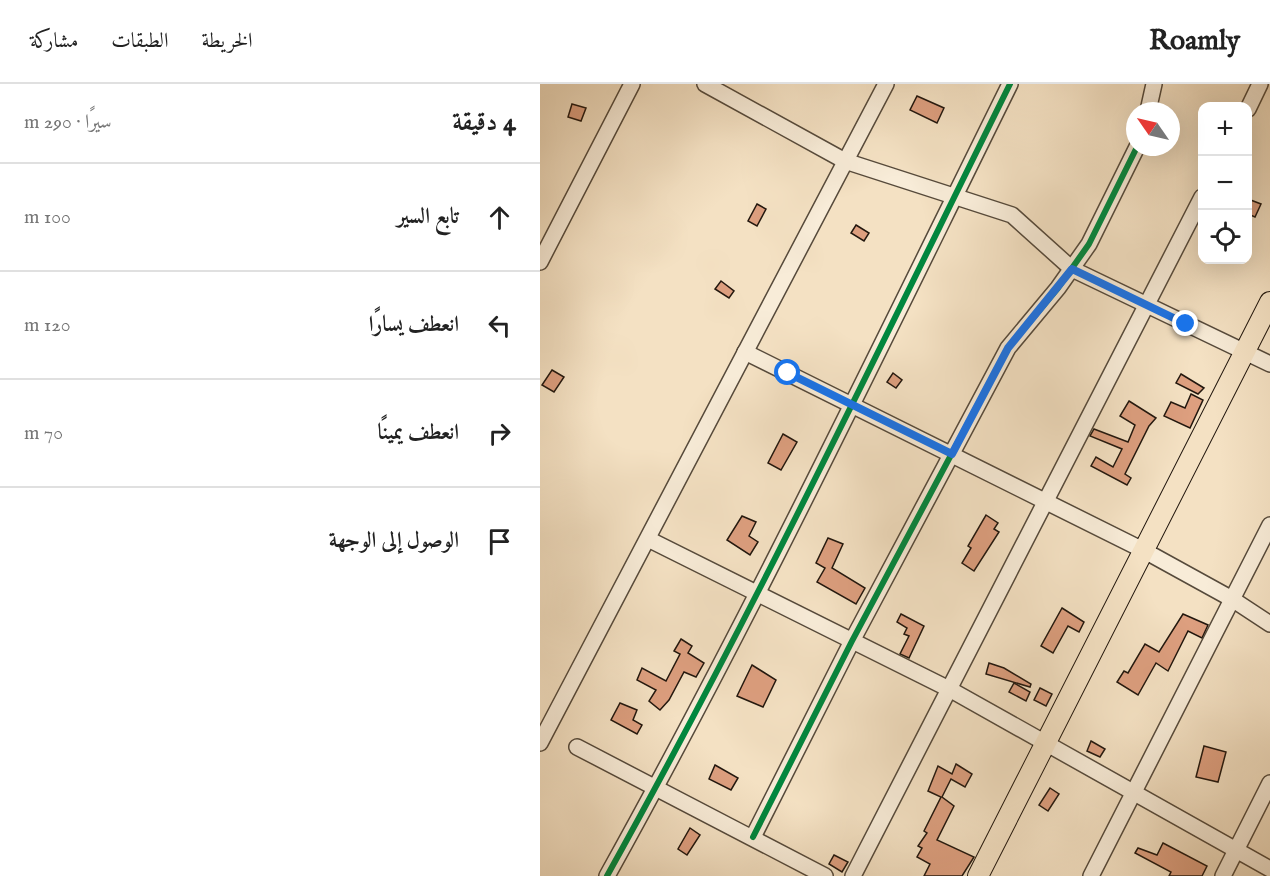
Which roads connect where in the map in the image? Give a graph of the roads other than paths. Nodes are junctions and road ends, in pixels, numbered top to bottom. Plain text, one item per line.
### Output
1 (632, 84) edge
2 (705, 84) edge
3 (885, 84) edge
4 (1010, 84) edge
5 (1154, 84) edge
6 (1260, 84) edge
7 (1150, 102) edge
8 (1251, 102) edge
9 (1133, 156) edge
10 (845, 161) junction
11 (955, 196) junction
12 (1198, 207) edge
13 (540, 262) edge
14 (1072, 269) junction
15 (1270, 302) edge
16 (1148, 305) junction
17 (745, 352) junction
18 (1245, 352) junction
19 (1270, 364) edge
20 (852, 405) junction
21 (952, 454) junction
22 (1047, 501) junction
23 (1270, 525) edge
24 (648, 539) junction
25 (1143, 550) junction
26 (756, 593) junction
27 (1232, 599) junction
28 (1270, 624) edge
29 (852, 641) junction
30 (951, 690) junction
31 (540, 743) edge
32 (1044, 744) junction
33 (577, 747) dead end
34 (1270, 783) edge
35 (656, 788) junction
36 (1131, 793) junction
37 (753, 837) junction
38 (1236, 850) junction
39 (1270, 869) edge
40 (607, 876) edge
41 (825, 876) edge
42 (853, 876) edge
43 (978, 876) edge
44 (1091, 876) edge
45 (1223, 876) edge

1 - 13 street
2 - 10 street
3 - 10 street
4 - 11 street
5 - 7 street
6 - 8 street
9 - 14 street
10 - 11 street
10 - 17 street
11 - 14 street
11 - 20 street
12 - 16 street
14 - 16 street
14 - 21 street
15 - 18 main road
16 - 18 street
16 - 22 street
17 - 20 street
17 - 24 street
18 - 19 street
18 - 25 main road
20 - 21 street
20 - 26 street
21 - 22 street
21 - 29 street
22 - 25 street
22 - 30 street
23 - 27 street
24 - 26 street
24 - 31 street
25 - 27 street
25 - 32 main road
26 - 29 street
26 - 35 street
27 - 28 street
27 - 36 street
29 - 30 street
29 - 37 street
30 - 32 street
30 - 42 street
32 - 36 street
32 - 43 main road
33 - 35 street
34 - 38 street
35 - 37 street
35 - 40 street
36 - 38 street
36 - 44 street
37 - 41 street
38 - 39 street
38 - 45 street

